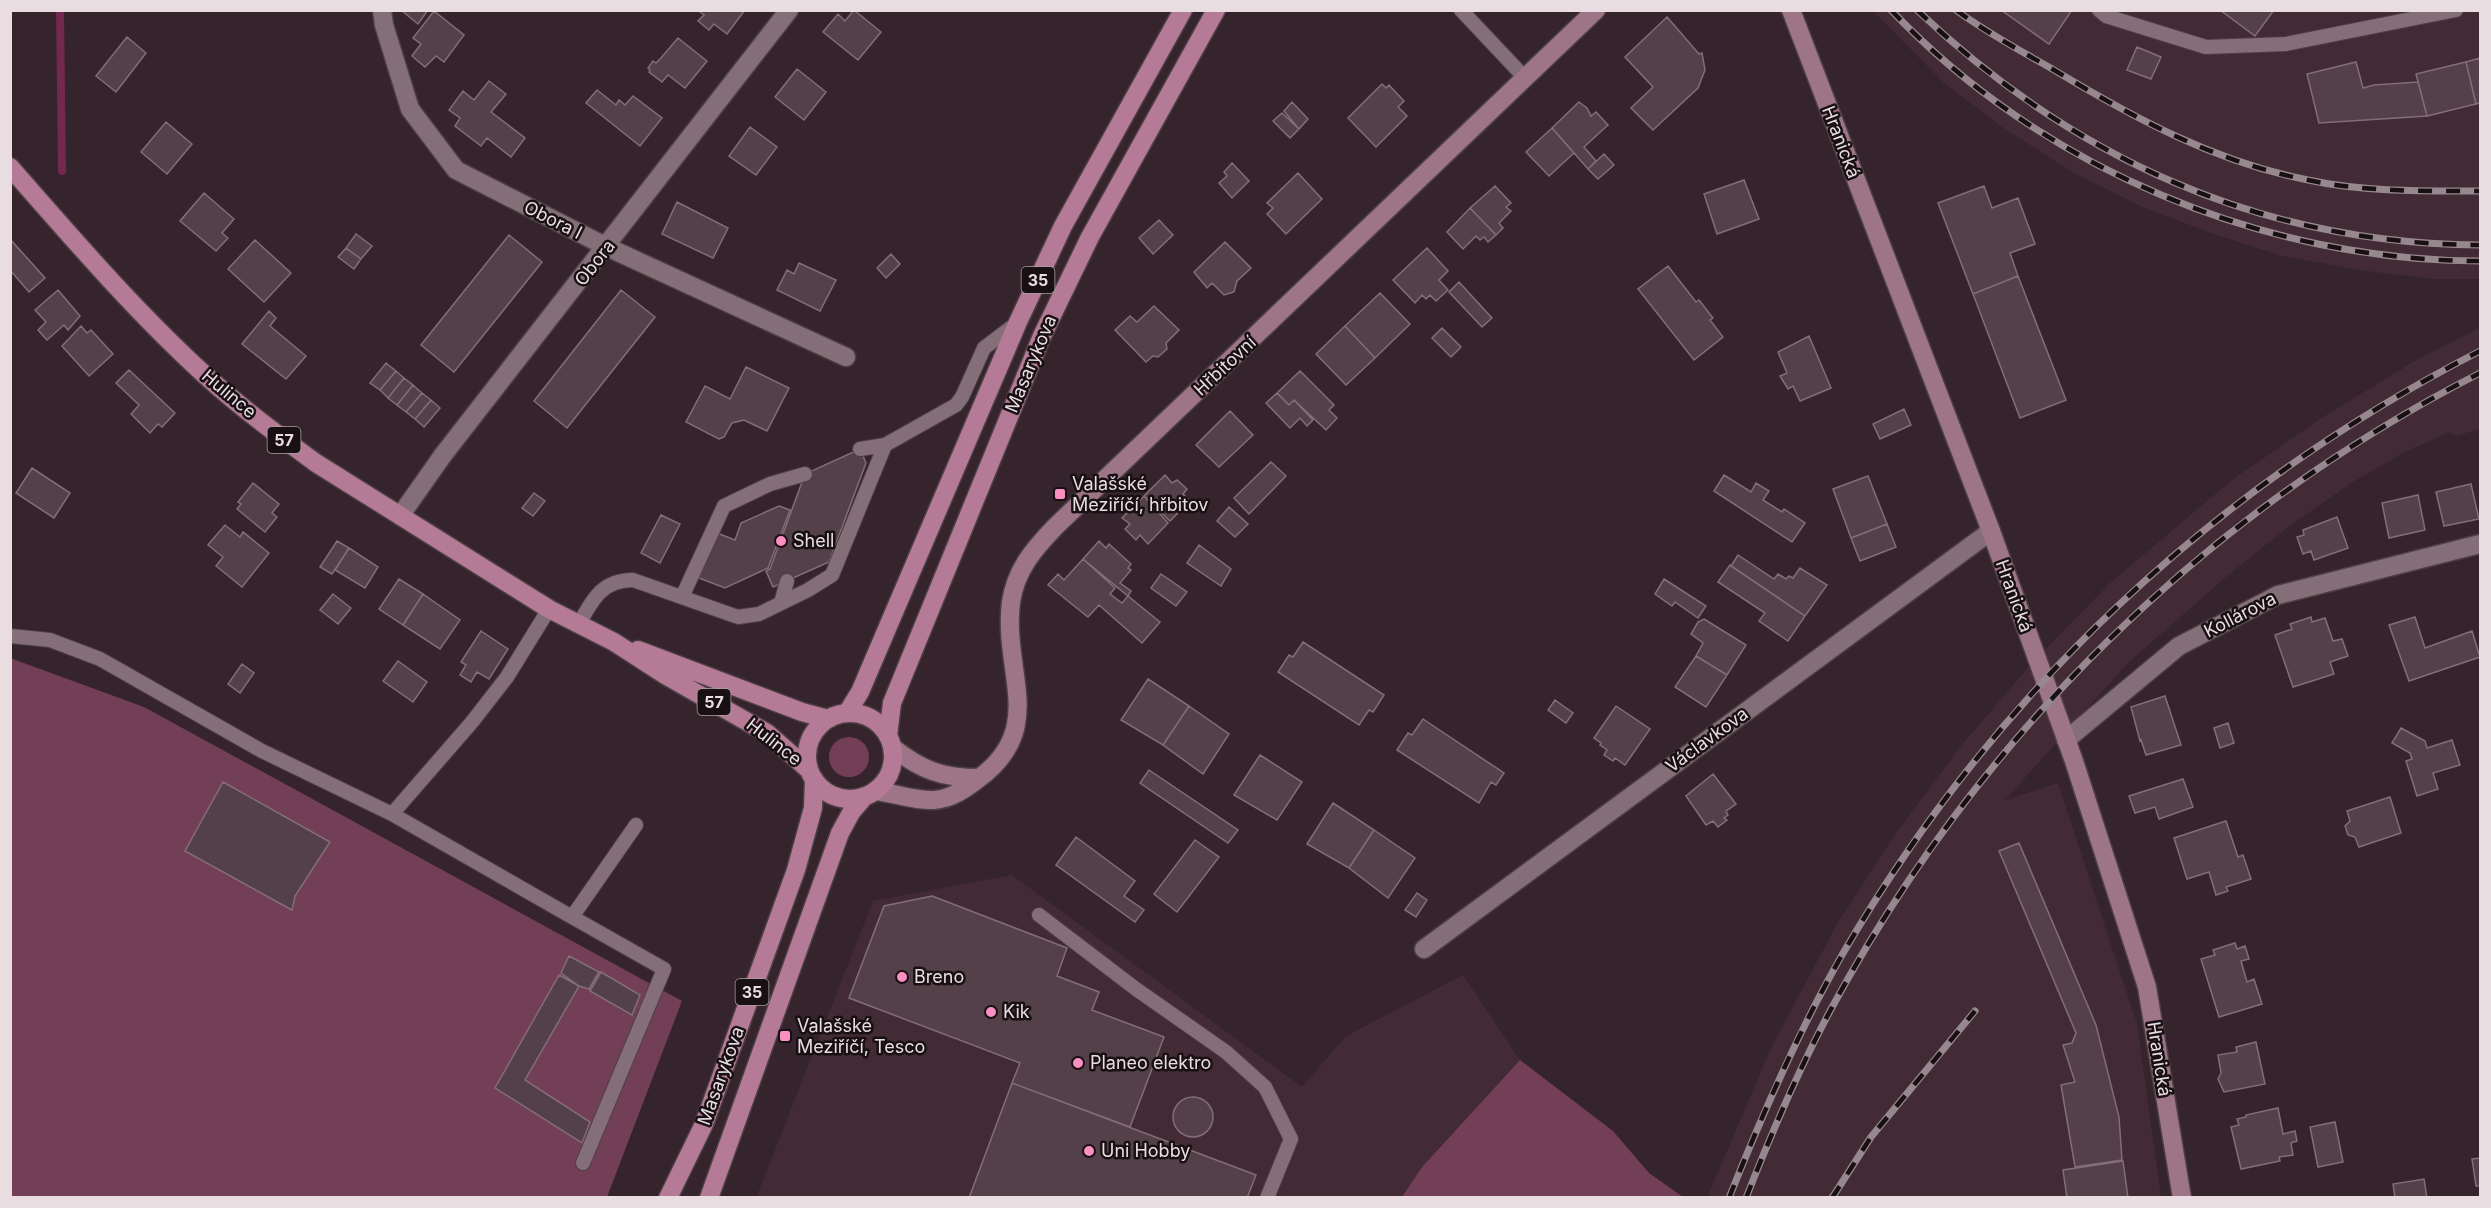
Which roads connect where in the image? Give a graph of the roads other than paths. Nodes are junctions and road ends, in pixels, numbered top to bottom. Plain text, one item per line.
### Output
1 (382, 10) edge
2 (789, 10) edge
3 (1183, 10) edge
4 (1216, 10) edge
5 (1461, 10) edge
6 (1596, 10) edge
7 (1791, 10) edge
8 (2099, 10) edge
9 (2456, 10) edge
10 (1526, 79) junction
11 (10, 167) edge
12 (607, 247) junction
13 (1018, 322) junction
14 (846, 357) dead end
15 (885, 445) junction
16 (860, 449) dead end
17 (806, 474) dead end
18 (400, 516) junction
19 (1991, 531) junction
20 (2481, 544) edge
21 (786, 581) dead end
22 (682, 597) junction
23 (781, 603) junction
24 (549, 609) junction
25 (579, 624) junction
26 (10, 636) edge
27 (614, 642) junction
28 (847, 713) junction
29 (828, 719) junction
30 (2066, 740) junction
31 (890, 742) junction
32 (811, 775) junction
33 (979, 778) junction
34 (870, 794) junction
35 (392, 814) junction
36 (636, 825) dead end
37 (1039, 915) dead end
38 (572, 917) junction
39 (1424, 949) dead end
40 (583, 1163) dead end
41 (668, 1197) edge
42 (709, 1197) edge
43 (1267, 1197) edge
44 (2182, 1197) edge

1 - 12 street, Obora I
2 - 12 street, Obora
3 - 13 main road, Masarykova / 35
4 - 31 main road, Masarykova / 35
5 - 10 lane
6 - 10 street, Hřbitovní
7 - 19 street, Hranická
8 - 9 lane
10 - 33 street, Hřbitovní
11 - 18 main road, Hulince / 57
12 - 14 street, Obora I
12 - 18 street, Obora
13 - 15 lane
13 - 28 main road, Masarykova / 35
15 - 16 lane
15 - 23 lane
17 - 22 lane
18 - 24 main road, Hulince / 57
19 - 30 street, Hranická
19 - 39 street, Václavkova
20 - 30 street, Kollárova
21 - 23 lane
22 - 23 lane
22 - 25 lane
24 - 25 main road, Hulince / 57
24 - 35 lane
25 - 27 main road, Hulince / 57
26 - 35 lane
27 - 29 main road, Hulince / 57
27 - 32 main road, Hulince / 57
28 - 29 main road
28 - 31 main road
29 - 32 main road, 35
30 - 44 street, Hranická
31 - 33 street
31 - 34 main road, 35
32 - 34 main road
32 - 41 main road, Masarykova / 35
33 - 34 street, Hřbitovní
34 - 42 main road, Masarykova / 35
35 - 38 lane
36 - 38 lane
37 - 43 lane
38 - 40 lane

